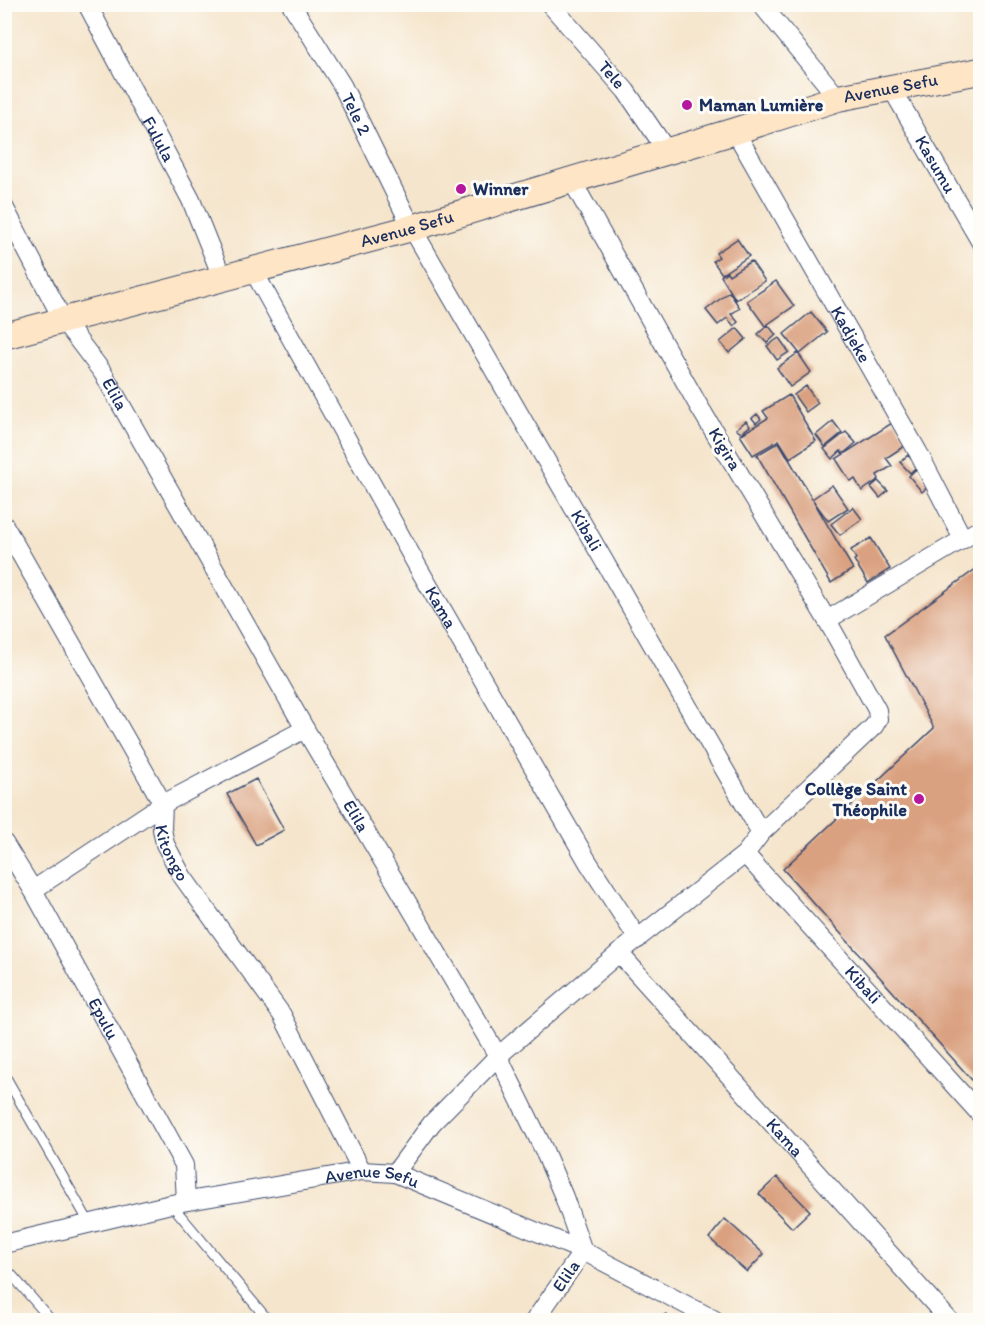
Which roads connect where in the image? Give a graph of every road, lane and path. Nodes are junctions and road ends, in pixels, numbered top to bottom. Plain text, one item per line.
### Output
1 (87, 4) edge
2 (291, 4) edge
3 (550, 4) edge
4 (761, 4) edge
5 (981, 71) edge
6 (892, 89) junction
7 (838, 98) junction
8 (735, 131) junction
9 (667, 151) junction
10 (571, 179) junction
11 (4, 207) edge
12 (412, 228) junction
13 (981, 241) edge
14 (253, 270) junction
15 (222, 277) junction
16 (63, 320) junction
17 (4, 336) edge
18 (4, 525) edge
19 (981, 529) edge
20 (963, 538) junction
21 (827, 620) junction
22 (305, 729) junction
23 (163, 804) junction
24 (761, 833) junction
25 (4, 843) edge
26 (745, 854) junction
27 (33, 890) junction
28 (638, 939) junction
29 (619, 953) junction
30 (498, 1056) junction
31 (4, 1074) edge
32 (981, 1114) edge
33 (362, 1171) junction
34 (395, 1173) junction
35 (178, 1203) junction
36 (90, 1224) junction
37 (4, 1244) edge
38 (583, 1251) junction
39 (4, 1266) edge
40 (680, 1304) junction
41 (51, 1320) edge
42 (268, 1320) edge
43 (535, 1320) edge
44 (693, 1320) edge
45 (716, 1320) edge
46 (949, 1320) edge

1 - 15 street, Fulula
2 - 12 street, Tele 2
3 - 9 street, Tele
4 - 7 street
5 - 6 main road, Avenue Sefu
6 - 7 main road, Avenue Sefu
6 - 13 street, Kasumu
7 - 8 main road, Avenue Sefu
8 - 9 main road, Avenue Sefu
8 - 20 street, Kadjeke
9 - 10 main road, Avenue Sefu
10 - 12 main road, Avenue Sefu
10 - 21 street, Kigira
11 - 16 street, Elila
12 - 14 main road, Avenue Sefu
12 - 24 street, Kibali
14 - 15 main road, Avenue Sefu
14 - 28 street, Kama
15 - 16 main road, Avenue Sefu
16 - 17 main road, Avenue Sefu
16 - 22 street, Elila
18 - 23 street, Kitongo
19 - 20 street
20 - 21 street
21 - 24 street, Kigira
22 - 23 street
22 - 30 street, Elila
23 - 27 street
23 - 33 street, Kitongo
24 - 26 street
25 - 27 street, Epulu
26 - 28 street
26 - 32 street, Kibali
27 - 35 street, Epulu
28 - 29 street
29 - 30 street
29 - 46 street, Kama
30 - 34 street
30 - 38 street, Elila
31 - 36 lane
33 - 34 street, Avenue Sefu
33 - 35 street, Avenue Sefu
34 - 38 street, Avenue Sefu
35 - 36 street, Avenue Sefu
35 - 42 lane
36 - 37 street, Avenue Sefu
38 - 40 street, Avenue Sefu
38 - 43 street, Elila
39 - 41 lane
40 - 44 street
40 - 45 street, Avenue Sefu

